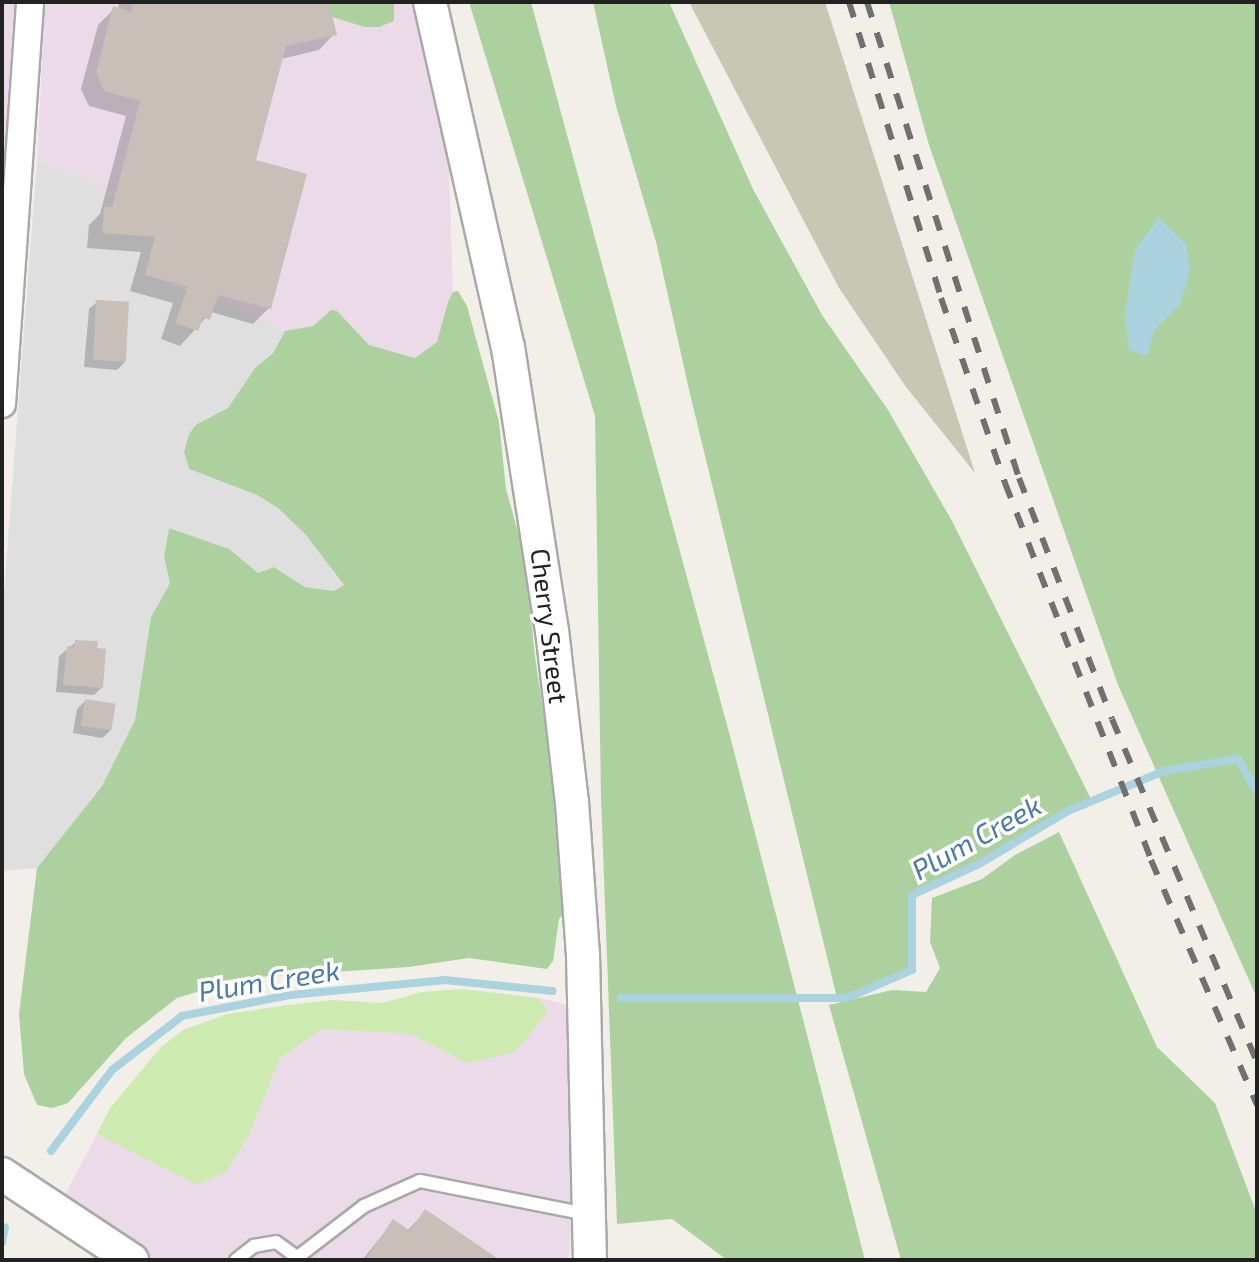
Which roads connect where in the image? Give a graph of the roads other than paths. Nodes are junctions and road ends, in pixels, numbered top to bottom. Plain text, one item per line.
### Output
1 (30, 2) edge
2 (430, 2) edge
3 (2, 404) edge
4 (2, 1174) edge
5 (590, 1214) junction
6 (300, 1258) edge
7 (132, 1260) edge
8 (236, 1260) edge
9 (590, 1260) edge

1 - 3 street
2 - 5 street, Cherry Street
4 - 7 street
5 - 6 lane
5 - 9 street, Cherry Street
6 - 8 lane

